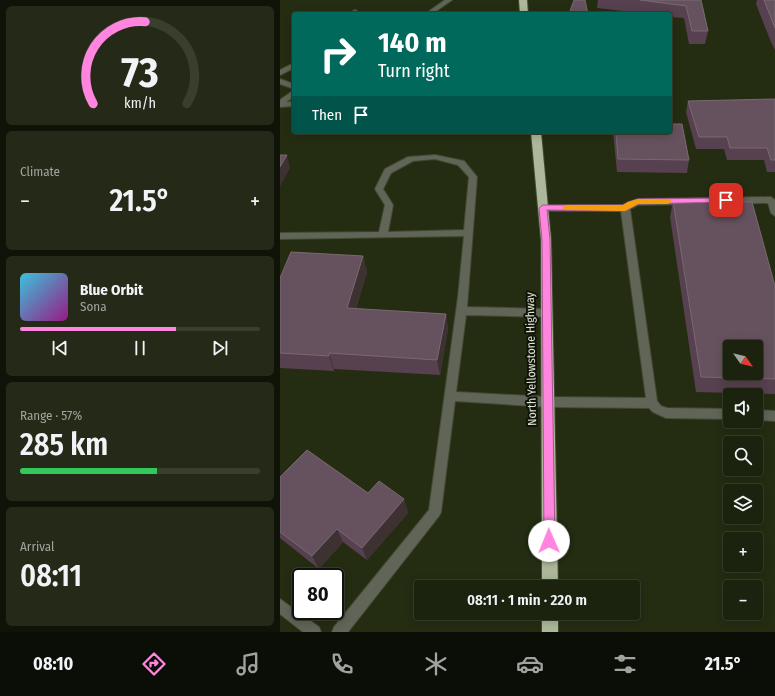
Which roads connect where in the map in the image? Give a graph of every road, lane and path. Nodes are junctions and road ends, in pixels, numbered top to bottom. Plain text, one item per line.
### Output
1 (448, 0) edge
2 (523, 0) edge
3 (431, 12) edge
4 (524, 12) edge
5 (292, 66) edge
6 (280, 73) edge
7 (280, 81) edge
8 (292, 86) edge
9 (292, 95) edge
10 (280, 104) edge
11 (292, 104) edge
12 (536, 134) edge
13 (773, 200) edge
14 (543, 208) junction
15 (625, 208) junction
16 (775, 213) edge
17 (468, 233) junction
18 (383, 235) junction
19 (280, 237) edge
20 (461, 311) junction
21 (547, 313) junction
22 (450, 396) junction
23 (548, 402) junction
24 (652, 403) junction
25 (723, 414) edge
26 (763, 415) edge
27 (775, 416) edge
28 (550, 580) edge
29 (280, 606) edge
30 (550, 620) edge
31 (314, 632) edge
32 (339, 632) edge
33 (550, 632) edge

1 - 3 lane
2 - 4 highway
5 - 6 lane
7 - 8 lane
9 - 10 lane
10 - 11 lane
12 - 14 highway, North Yellowstone Highway
13 - 15 lane
13 - 16 lane
14 - 15 lane
14 - 21 highway, North Yellowstone Highway
15 - 24 lane
17 - 18 lane
17 - 18 lane
17 - 20 lane
18 - 19 lane
20 - 21 lane
20 - 22 lane
21 - 23 highway, North Yellowstone Highway
22 - 23 lane
22 - 32 lane
23 - 24 lane
23 - 28 highway, North Yellowstone Highway
24 - 25 lane
26 - 27 lane
29 - 31 lane
30 - 33 highway

